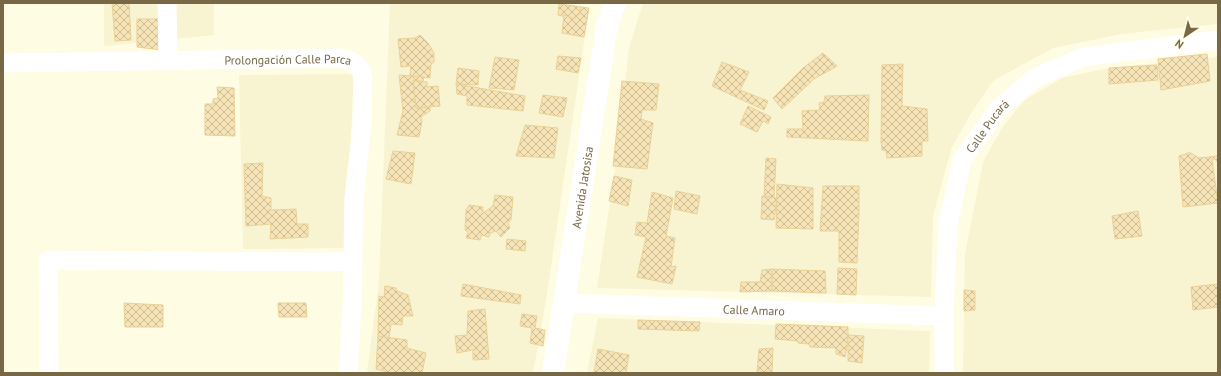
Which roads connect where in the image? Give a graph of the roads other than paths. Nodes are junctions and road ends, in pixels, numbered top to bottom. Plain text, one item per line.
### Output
1 (167, 3) edge
2 (615, 3) edge
3 (1218, 40) edge
4 (168, 61) junction
5 (3, 63) edge
6 (353, 261) junction
7 (564, 303) junction
8 (944, 316) junction
9 (49, 373) edge
10 (348, 373) edge
11 (553, 373) edge
12 (944, 373) edge

1 - 4 street
2 - 7 street, Avenida Jatosisa
3 - 8 street, Calle Pucará
4 - 5 street, Prolongación Calle Parca
4 - 6 street, Prolongación Calle Parca
6 - 9 street
6 - 10 street, Prolongación Calle Parca
7 - 8 street, Calle Amaro
7 - 11 street, Avenida Jatosisa
8 - 12 street, Calle Pucará

